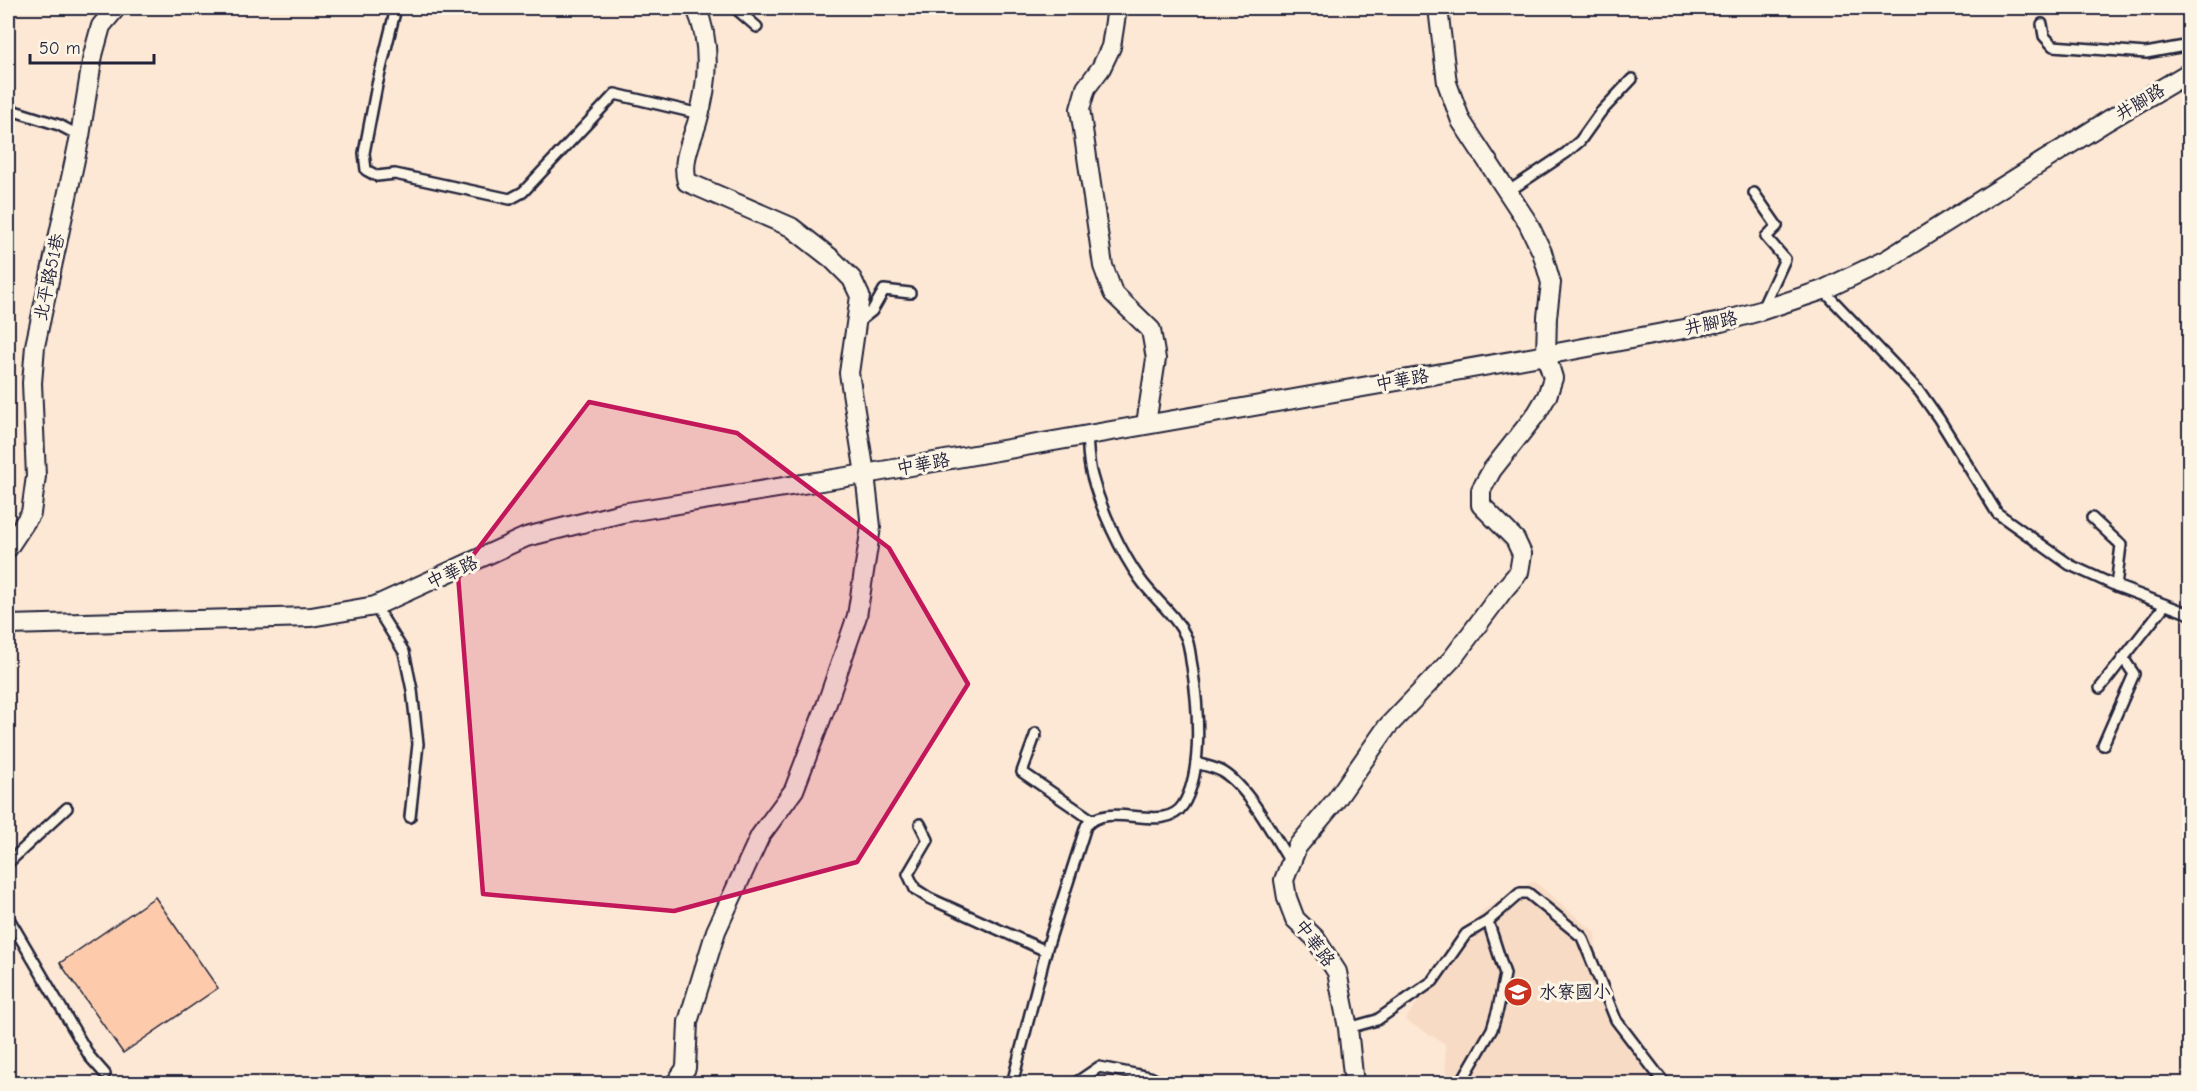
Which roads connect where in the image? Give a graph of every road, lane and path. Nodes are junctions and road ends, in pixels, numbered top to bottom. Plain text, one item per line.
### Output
1 (116, 8) edge
2 (396, 8) edge
3 (696, 8) edge
4 (735, 8) edge
5 (1117, 8) edge
6 (1438, 8) edge
7 (2042, 24) dead end
8 (757, 27) dead end
9 (2190, 45) edge
10 (2190, 72) edge
11 (1632, 79) dead end
12 (8, 109) edge
13 (700, 114) junction
14 (80, 136) junction
15 (1509, 191) junction
16 (1754, 193) dead end
17 (1823, 290) junction
18 (910, 293) dead end
19 (1760, 311) junction
20 (855, 326) junction
21 (1546, 355) junction
22 (1146, 424) junction
23 (1087, 435) junction
24 (865, 474) junction
25 (2092, 518) dead end
26 (8, 548) edge
27 (2116, 586) junction
28 (2165, 605) junction
29 (375, 606) junction
30 (2190, 614) edge
31 (8, 625) edge
32 (2123, 658) junction
33 (2100, 688) dead end
34 (1036, 733) dead end
35 (2103, 745) dead end
36 (1196, 763) junction
37 (68, 808) dead end
38 (410, 817) dead end
39 (1092, 820) junction
40 (920, 824) dead end
41 (1290, 862) junction
42 (8, 863) edge
43 (8, 917) edge
44 (1488, 921) junction
45 (1046, 951) junction
46 (1348, 1028) junction
47 (105, 1074) dead end
48 (1463, 1079) dead end
49 (675, 1083) edge
50 (1012, 1083) edge
51 (1074, 1083) edge
52 (1164, 1083) edge
53 (1354, 1083) edge
54 (1665, 1083) edge

1 - 14 street, 北平路51巷
2 - 13 lane
3 - 13 street
4 - 8 lane
5 - 22 street
6 - 15 street
7 - 9 lane
10 - 17 street, 井腳路
11 - 15 lane
12 - 14 lane
13 - 20 street
14 - 26 street, 北平路51巷
15 - 21 street
16 - 19 lane
17 - 19 street, 井腳路
17 - 27 lane
18 - 20 lane
19 - 21 street, 井腳路
20 - 24 street
21 - 22 street, 中華路
21 - 41 street, 中華路
22 - 23 street, 中華路
23 - 24 street, 中華路
23 - 36 lane
24 - 29 street, 中華路
24 - 49 street
25 - 27 lane
27 - 28 lane
28 - 30 lane
28 - 32 lane
29 - 31 street
29 - 38 lane
32 - 33 lane
32 - 35 lane
34 - 39 lane
36 - 39 lane
36 - 41 lane
37 - 42 lane
39 - 45 lane
40 - 45 lane
41 - 46 street, 中華路
43 - 47 lane
44 - 46 lane
44 - 48 lane
44 - 54 lane
45 - 50 lane
46 - 53 street, 中華路
51 - 52 lane

